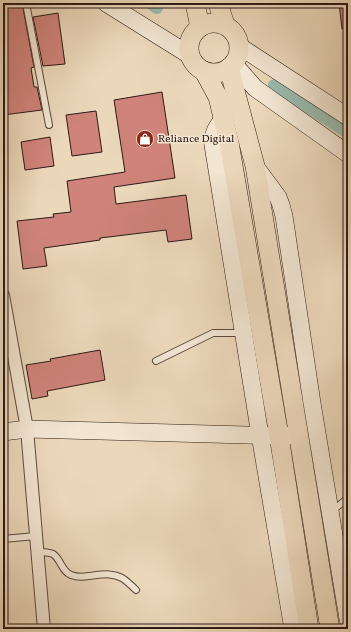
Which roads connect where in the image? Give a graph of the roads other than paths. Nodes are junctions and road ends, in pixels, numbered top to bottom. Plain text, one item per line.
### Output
1 (26, 3) edge
2 (106, 3) edge
3 (195, 3) edge
4 (218, 3) edge
5 (225, 25) junction
6 (200, 27) junction
7 (239, 46) junction
8 (191, 56) junction
9 (231, 66) junction
10 (204, 70) junction
11 (348, 117) edge
12 (223, 120) junction
13 (48, 125) dead end
14 (348, 154) edge
15 (255, 166) junction
16 (3, 295) edge
17 (244, 332) junction
18 (156, 361) dead end
19 (27, 429) junction
20 (3, 432) edge
21 (260, 435) junction
22 (299, 435) junction
23 (279, 436) junction
24 (348, 498) edge
25 (331, 512) junction
26 (36, 536) junction
27 (3, 539) edge
28 (38, 552) junction
29 (136, 590) dead end
30 (348, 619) edge
31 (44, 629) edge
32 (293, 629) edge
33 (309, 629) edge
34 (330, 629) edge

1 - 13 lane
2 - 8 street
3 - 6 main road
4 - 5 main road
5 - 6 main road
5 - 7 main road
6 - 8 main road
7 - 9 main road
7 - 11 street
8 - 10 main road
9 - 10 main road
9 - 14 street
9 - 15 main road
10 - 12 main road
12 - 17 street
12 - 23 main road
15 - 22 main road
15 - 25 street
16 - 19 street
17 - 18 lane
17 - 21 street
19 - 20 street
19 - 21 street
19 - 26 street
21 - 23 street
21 - 32 street
22 - 23 street
22 - 34 main road
23 - 33 main road
24 - 25 lane
25 - 30 street
26 - 27 lane
26 - 28 street
28 - 29 lane
28 - 31 street

